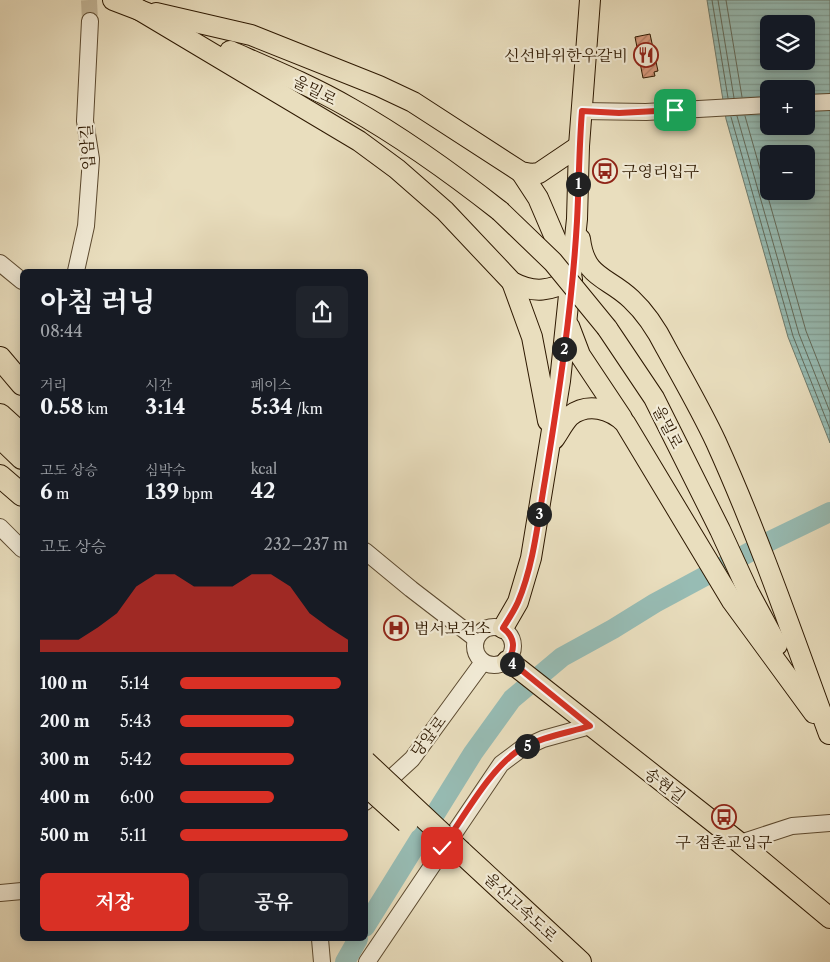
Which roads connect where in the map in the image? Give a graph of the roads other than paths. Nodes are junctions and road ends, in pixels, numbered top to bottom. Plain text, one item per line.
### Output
1 (113, 0) edge
2 (590, 0) edge
3 (136, 8) junction
4 (90, 21) tunnel mouth
5 (830, 102) edge
6 (815, 103) edge
7 (760, 105) edge
8 (582, 111) junction
9 (579, 146) junction
10 (521, 172) junction
11 (577, 219) junction
12 (0, 263) edge
13 (76, 269) edge
14 (20, 279) edge
15 (512, 282) junction
16 (572, 284) junction
17 (622, 291) junction
18 (567, 320) junction
19 (0, 358) edge
20 (20, 382) edge
21 (0, 415) edge
22 (625, 423) junction
23 (20, 433) edge
24 (0, 437) edge
25 (551, 443) junction
26 (20, 456) edge
27 (0, 476) edge
28 (20, 493) edge
29 (0, 527) edge
30 (20, 547) edge
31 (368, 553) edge
32 (740, 596) junction
33 (503, 628) junction
34 (476, 639) junction
35 (482, 662) junction
36 (513, 665) junction
37 (590, 726) junction
38 (830, 735) edge
39 (368, 765) edge
40 (368, 786) edge
41 (368, 799) edge
42 (830, 823) edge
43 (740, 843) junction
44 (456, 857) junction
45 (20, 892) edge
46 (0, 893) edge
47 (830, 918) edge
48 (320, 941) edge
49 (322, 962) edge
50 (367, 962) edge
51 (560, 962) edge
52 (580, 962) edge

1 - 3 main road, 울밀로
2 - 8 main road
3 - 10 main road
3 - 15 main road
3 - 32 main road, 울밀로, bridge
4 - 13 street, 입암길
5 - 6 street
7 - 8 street
8 - 9 main road
9 - 10 main road
9 - 11 main road
10 - 16 main road
11 - 16 main road
11 - 17 main road
12 - 14 street
15 - 16 main road
15 - 25 main road
16 - 17 main road
16 - 18 main road
17 - 38 main road
18 - 22 main road
18 - 25 main road
19 - 20 highway
21 - 23 highway
22 - 25 main road
22 - 32 main road
24 - 26 highway
25 - 33 main road
27 - 28 highway
29 - 30 street
31 - 34 street
32 - 38 main road
33 - 34 street
33 - 36 street
34 - 35 street
35 - 36 street
35 - 41 street, 당앞로
36 - 37 main road, 송현길
37 - 43 main road, 송현길
37 - 50 street
39 - 44 highway, bridge
40 - 44 highway, bridge
42 - 43 street
43 - 47 main road, 송현길
44 - 51 highway, 울산고속도로
44 - 52 highway, 울산고속도로
45 - 46 street
48 - 49 street

